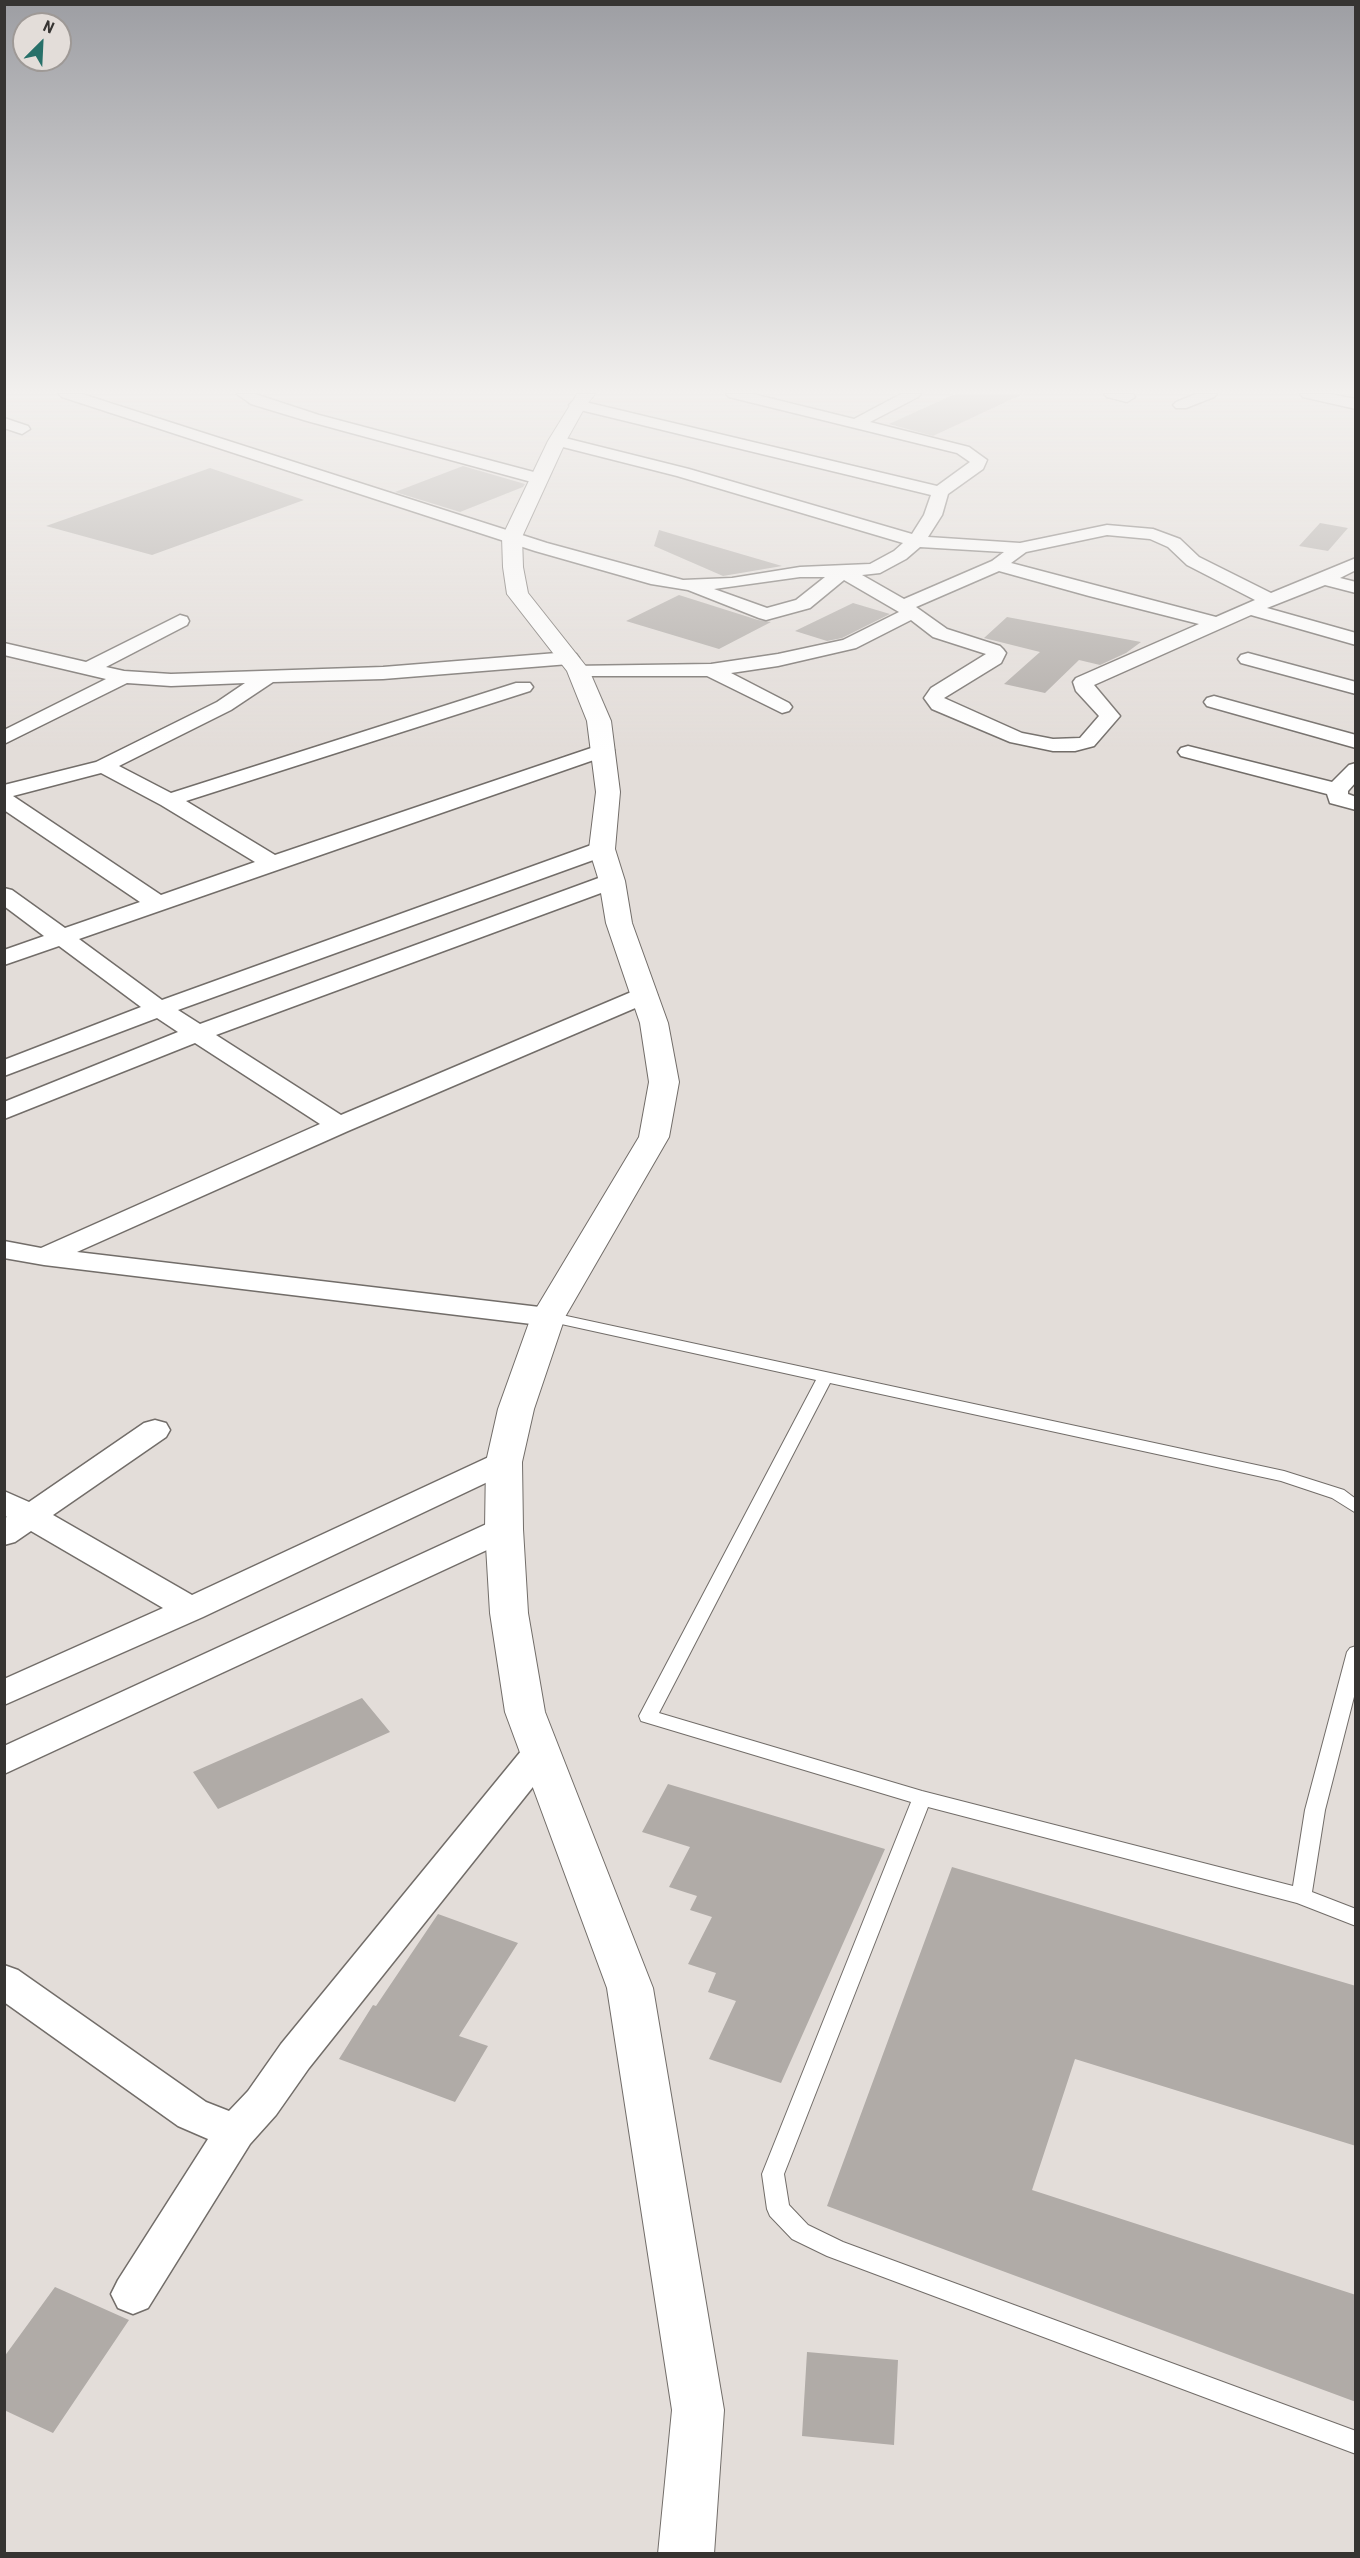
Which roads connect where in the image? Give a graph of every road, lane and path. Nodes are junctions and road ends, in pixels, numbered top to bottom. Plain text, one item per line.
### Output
1 (439, 513) edge
2 (523, 513) edge
3 (823, 513) edge
4 (933, 513) edge
5 (512, 537) junction
6 (916, 541) junction
7 (1020, 548) junction
8 (1356, 563) edge
9 (998, 565) junction
10 (843, 572) junction
11 (1324, 579) junction
12 (732, 583) junction
13 (683, 585) junction
14 (1356, 588) edge
15 (1270, 600) junction
16 (803, 604) junction
17 (907, 609) junction
18 (1250, 609) junction
19 (180, 621) dead end
20 (1217, 623) junction
21 (1356, 639) edge
22 (4, 649) edge
23 (33, 657) junction
24 (1248, 659) dead end
25 (574, 664) junction
26 (4, 669) edge
27 (88, 669) junction
28 (711, 670) junction
29 (124, 677) junction
30 (267, 678) junction
31 (523, 687) dead end
32 (1356, 688) edge
33 (1214, 702) dead end
34 (782, 707) dead end
35 (4, 738) edge
36 (1356, 742) edge
37 (604, 750) junction
38 (1188, 752) dead end
39 (103, 766) junction
40 (1356, 770) edge
41 (1337, 790) junction
42 (4, 792) edge
43 (4, 800) edge
44 (169, 800) junction
45 (1356, 804) edge
46 (274, 864) junction
47 (607, 865) junction
48 (4, 895) edge
49 (158, 903) junction
50 (62, 938) junction
51 (4, 958) edge
52 (645, 995) junction
53 (159, 1009) junction
54 (196, 1034) junction
55 (4, 1069) edge
56 (4, 1111) edge
57 (339, 1125) junction
58 (4, 1249) edge
59 (44, 1257) junction
60 (548, 1317) junction
61 (825, 1377) junction
62 (155, 1431) dead end
63 (504, 1462) junction
64 (1356, 1508) edge
65 (18, 1509) edge
66 (504, 1529) junction
67 (4, 1534) edge
68 (191, 1609) junction
69 (1356, 1652) edge
70 (4, 1693) edge
71 (539, 1754) junction
72 (4, 1761) edge
73 (922, 1798) junction
74 (1301, 1896) junction
75 (1356, 1918) edge
76 (4, 1981) edge
77 (235, 2132) junction
78 (133, 2294) dead end
79 (1356, 2444) edge
80 (686, 2553) edge

1 - 5 street
2 - 5 street
3 - 6 street
4 - 6 street
5 - 13 street
5 - 25 street
6 - 7 street
6 - 10 street
7 - 9 street
7 - 15 street
8 - 11 street
9 - 17 street
9 - 20 street
10 - 12 street
10 - 16 street
10 - 17 street
11 - 14 street
11 - 15 street
12 - 13 street
12 - 16 street
13 - 16 street
15 - 18 street
17 - 20 street
17 - 28 street
18 - 20 street
18 - 21 street
19 - 27 street
22 - 23 street
23 - 26 street
23 - 27 street
24 - 32 street
25 - 28 street
25 - 30 street
25 - 37 street
27 - 29 street
28 - 34 street
29 - 30 street
29 - 35 street
30 - 39 street
31 - 44 street
33 - 36 street
37 - 46 street
37 - 47 street
38 - 41 street
39 - 42 street
39 - 44 street
40 - 41 street
41 - 45 street
43 - 49 street
44 - 46 street
46 - 49 street
47 - 52 street
47 - 53 street
47 - 54 street
48 - 50 street
49 - 50 street
50 - 51 street
50 - 53 street
52 - 57 street
52 - 60 street
53 - 54 street
53 - 55 street
54 - 56 street
54 - 57 street
57 - 59 street
58 - 59 street
59 - 60 street
60 - 61 lane
60 - 63 street
61 - 64 lane
61 - 73 lane
62 - 65 street
63 - 66 street
63 - 68 street
65 - 67 street
65 - 68 street
66 - 71 street
66 - 72 street
68 - 70 street
69 - 74 lane
71 - 77 street
71 - 80 street
73 - 74 lane
73 - 79 lane
74 - 75 lane
76 - 77 street
77 - 78 street

